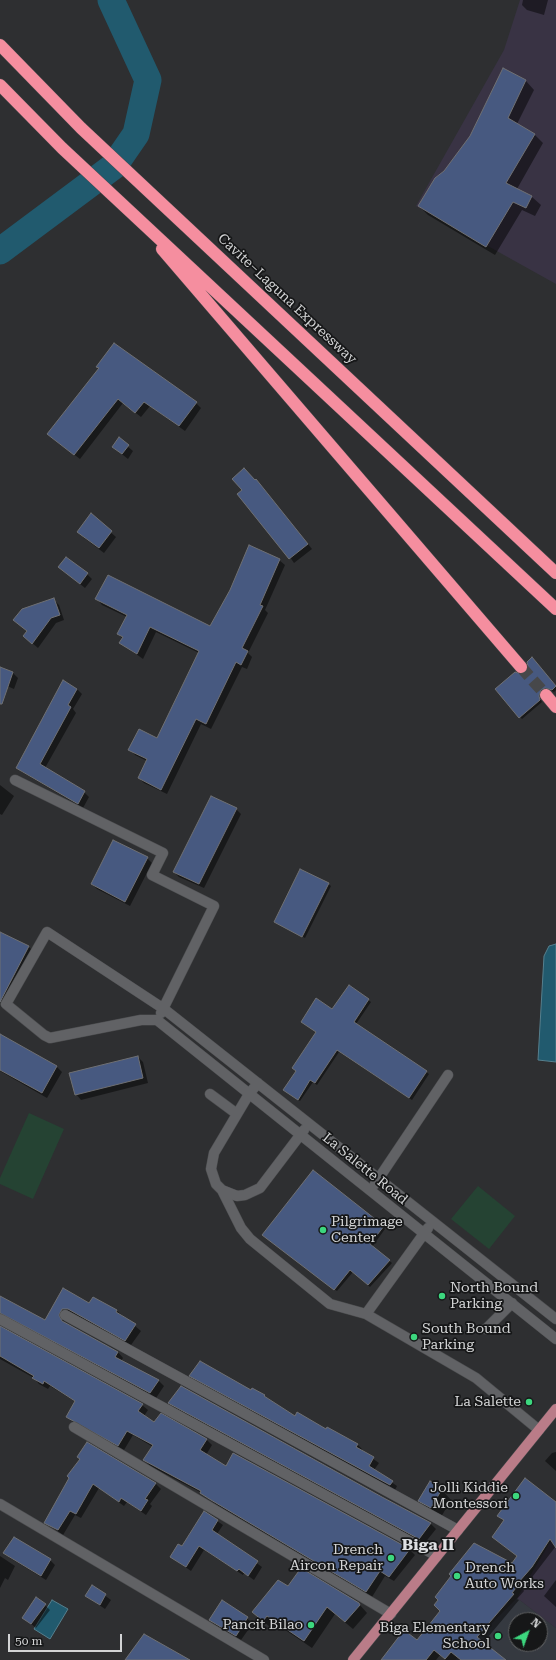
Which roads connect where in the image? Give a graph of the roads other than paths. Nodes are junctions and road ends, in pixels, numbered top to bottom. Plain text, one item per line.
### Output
1 (0, 44) edge
2 (0, 85) edge
3 (122, 203) junction
4 (556, 573) edge
5 (556, 609) edge
6 (521, 667) tunnel mouth
7 (546, 695) tunnel mouth
8 (556, 707) edge
9 (14, 780) dead end
10 (3, 1004) edge
11 (164, 1009) junction
12 (157, 1020) junction
13 (448, 1075) dead end
14 (258, 1083) junction
15 (210, 1094) dead end
16 (249, 1094) junction
17 (237, 1114) junction
18 (308, 1123) junction
19 (300, 1134) junction
20 (379, 1179) junction
21 (222, 1190) junction
22 (371, 1191) junction
23 (432, 1221) junction
24 (424, 1233) junction
25 (512, 1303) junction
26 (366, 1314) junction
27 (65, 1315) dead end
28 (0, 1319) edge
29 (556, 1319) edge
30 (486, 1329) dead end
31 (556, 1339) edge
32 (556, 1409) edge
33 (74, 1427) dead end
34 (539, 1430) junction
35 (0, 1504) edge
36 (458, 1530) junction
37 (437, 1556) junction
38 (391, 1614) junction
39 (264, 1660) edge
40 (353, 1660) edge

1 - 4 highway, Cavite–Laguna Expressway
2 - 3 highway
3 - 5 highway
3 - 6 highway
7 - 8 highway
9 - 11 street
10 - 11 street, La Salette Road
10 - 12 street
11 - 12 street
11 - 14 street, La Salette Road
12 - 16 street, La Salette Road
13 - 20 street
14 - 16 street
14 - 18 street, La Salette Road
15 - 17 street
16 - 17 street
16 - 19 street, La Salette Road
17 - 21 street
18 - 19 street
18 - 20 street, La Salette Road
19 - 21 street
19 - 22 street, La Salette Road
20 - 22 street
20 - 23 street, La Salette Road
21 - 26 street
22 - 24 street, La Salette Road
23 - 24 street
23 - 29 street, La Salette Road
24 - 25 street, La Salette Road
24 - 26 street
25 - 30 street
25 - 31 street, La Salette Road
26 - 34 street
27 - 36 street
28 - 37 street
32 - 34 main road
33 - 38 street
34 - 36 main road
35 - 39 street
36 - 37 main road
37 - 38 main road
38 - 40 main road

